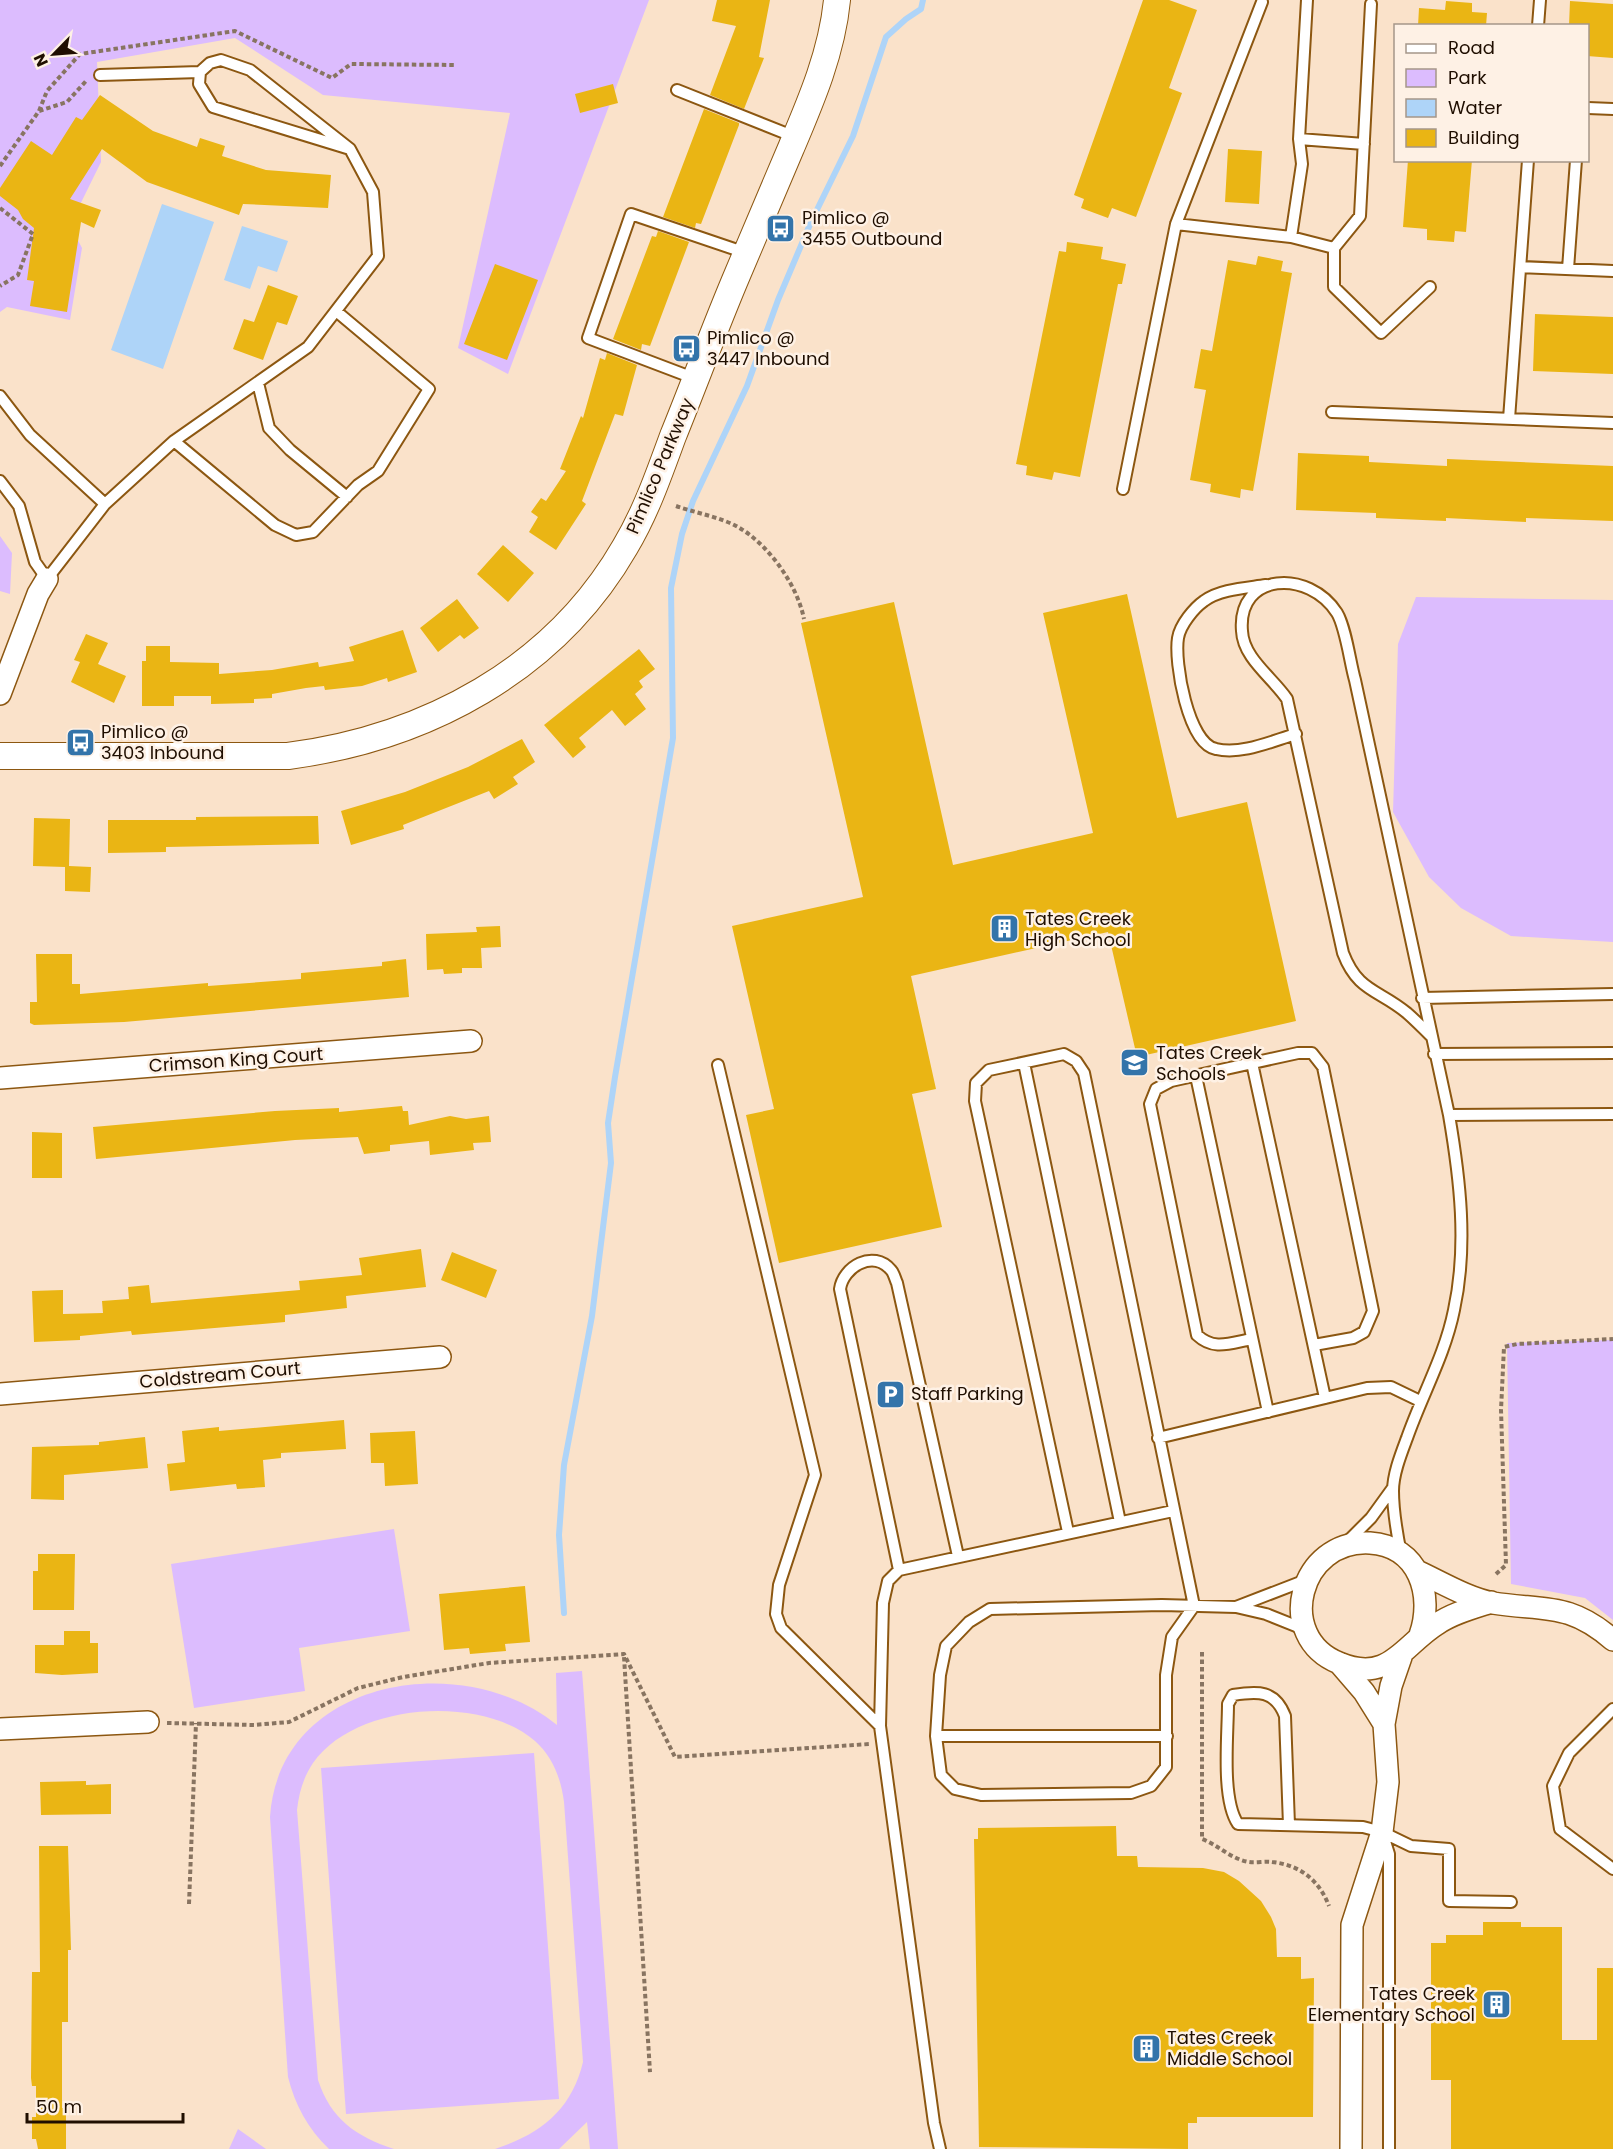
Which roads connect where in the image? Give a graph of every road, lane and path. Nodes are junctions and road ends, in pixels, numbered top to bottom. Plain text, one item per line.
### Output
1 (837, 0) edge
2 (1307, 0) edge
3 (1540, 0) edge
4 (1262, 2) dead end
5 (1371, 4) dead end
6 (1538, 24) edge
7 (200, 72) junction
8 (100, 75) joint
9 (677, 90) dead end
10 (1589, 108) edge
11 (1613, 109) edge
12 (796, 137) junction
13 (1299, 139) junction
14 (1364, 144) junction
15 (351, 149) junction
16 (1528, 162) edge
17 (1576, 162) edge
18 (0, 166) edge
19 (0, 208) edge
20 (1176, 224) junction
21 (1291, 237) junction
22 (1334, 248) junction
23 (746, 253) junction
24 (1521, 267) junction
25 (1568, 269) junction
26 (1613, 271) edge
27 (0, 286) edge
28 (1430, 287) dead end
29 (336, 310) junction
30 (696, 379) junction
31 (258, 383) junction
32 (0, 396) edge
33 (1332, 412) dead end
34 (1509, 419) junction
35 (1613, 423) edge
36 (174, 441) junction
37 (0, 482) edge
38 (1123, 489) dead end
39 (347, 497) junction
40 (105, 504) junction
41 (678, 507) dead end
42 (47, 579) junction
43 (1269, 585) junction
44 (804, 619) dead end
45 (0, 694) edge
46 (1296, 734) junction
47 (0, 756) edge
48 (1613, 994) edge
49 (1422, 998) junction
50 (1431, 1036) junction
51 (471, 1041) dead end
52 (1613, 1053) edge
53 (1434, 1054) junction
54 (1024, 1063) junction
55 (1252, 1063) junction
56 (718, 1065) dead end
57 (1196, 1076) junction
58 (0, 1078) edge
59 (1613, 1114) edge
60 (1449, 1115) junction
61 (1252, 1339) junction
62 (1613, 1339) edge
63 (1314, 1345) junction
64 (440, 1357) dead end
65 (0, 1394) edge
66 (1325, 1398) junction
67 (1420, 1401) junction
68 (1268, 1412) junction
69 (1158, 1438) junction
70 (1392, 1489) junction
71 (1173, 1511) junction
72 (1120, 1522) junction
73 (1068, 1532) junction
74 (1343, 1546) junction
75 (1401, 1554) junction
76 (958, 1556) junction
77 (899, 1569) junction
78 (1417, 1571) junction
79 (1496, 1574) dead end
80 (1306, 1580) junction
81 (1491, 1602) junction
82 (1194, 1606) junction
83 (1236, 1607) junction
84 (1306, 1630) junction
85 (1420, 1635) junction
86 (1613, 1640) edge
87 (624, 1653) junction
88 (1401, 1657) junction
89 (1339, 1663) junction
90 (1613, 1708) edge
91 (148, 1722) joint
92 (196, 1723) junction
93 (1384, 1724) junction
94 (880, 1726) junction
95 (0, 1729) edge
96 (936, 1736) junction
97 (1167, 1736) junction
98 (1289, 1825) junction
99 (1382, 1832) junction
100 (1613, 1869) edge
101 (1511, 1902) dead end
102 (189, 1904) dead end
103 (650, 2072) dead end
104 (940, 2149) edge
105 (1351, 2149) edge
106 (1389, 2149) edge

1 - 12 street, Pimlico Parkway
2 - 13 lane
3 - 6 lane
4 - 20 lane
5 - 14 lane
7 - 8 lane
7 - 15 lane
7 - 15 lane
8 - 18 path
9 - 12 lane
10 - 11 lane
12 - 23 street, Pimlico Parkway
13 - 14 lane
13 - 21 lane
14 - 22 lane
15 - 29 lane
16 - 24 lane
17 - 25 lane
19 - 27 path
20 - 21 lane
20 - 38 lane
21 - 22 lane
22 - 28 lane
23 - 30 street, Pimlico Parkway
23 - 30 lane
24 - 25 lane
24 - 34 lane
25 - 26 lane
29 - 31 lane
29 - 39 lane
30 - 47 street, Pimlico Parkway
31 - 36 lane
31 - 39 lane
32 - 40 lane
33 - 34 lane
34 - 35 lane
36 - 39 lane
36 - 40 lane
37 - 42 lane
40 - 42 lane
41 - 44 path
42 - 45 street
43 - 46 lane
43 - 46 lane
43 - 49 lane
46 - 50 lane
48 - 49 lane
49 - 50 lane
50 - 53 lane
51 - 58 street, Crimson King Court
52 - 53 lane
53 - 60 lane
54 - 69 lane
54 - 72 lane
54 - 73 lane
55 - 57 lane
55 - 63 lane
55 - 63 lane
56 - 94 lane
57 - 61 lane
57 - 61 lane
59 - 60 lane
60 - 67 lane
61 - 68 lane
62 - 79 path
63 - 66 lane
64 - 65 street, Coldstream Court
66 - 67 lane
66 - 68 lane
67 - 70 lane
68 - 69 lane
69 - 71 lane
70 - 74 lane
70 - 75 lane
71 - 72 lane
71 - 82 lane
72 - 73 lane
73 - 76 lane
74 - 75 street
74 - 80 street
75 - 78 street
76 - 77 lane
76 - 77 lane
77 - 94 lane
78 - 81 street
78 - 85 street
80 - 83 lane
80 - 84 street
81 - 85 street
81 - 86 street
82 - 83 lane
82 - 96 lane
82 - 97 lane
83 - 84 lane
84 - 89 street
85 - 88 street
87 - 92 path
87 - 94 path
87 - 103 path
88 - 89 street
88 - 93 street
89 - 93 street
90 - 100 lane
91 - 92 path
91 - 95 street
92 - 102 path
93 - 99 street
94 - 104 lane
96 - 97 lane
96 - 97 lane
98 - 98 lane
98 - 99 lane
99 - 101 lane
99 - 105 street
99 - 106 lane

